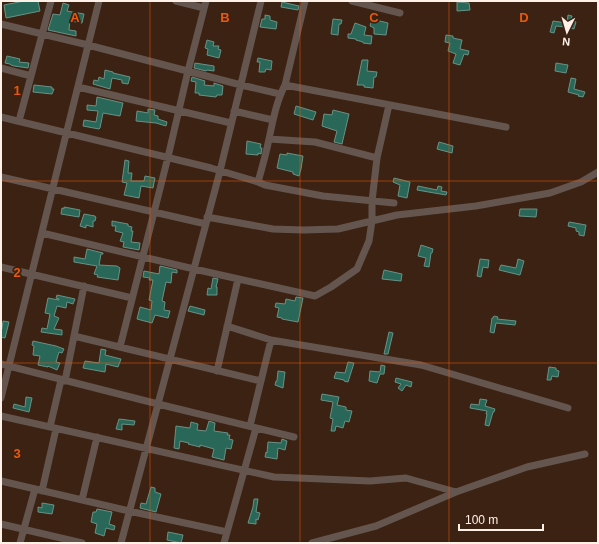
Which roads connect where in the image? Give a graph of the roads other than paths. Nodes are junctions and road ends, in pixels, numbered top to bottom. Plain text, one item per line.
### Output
1 (51, 1) edge
2 (99, 1) edge
3 (176, 1) edge
4 (261, 1) edge
5 (305, 1) edge
6 (352, 1) edge
7 (205, 5) edge
8 (400, 13) dead end
9 (1, 24) edge
10 (42, 34) junction
11 (88, 45) junction
12 (1, 68) edge
13 (188, 71) junction
14 (31, 76) junction
15 (241, 85) junction
16 (285, 85) junction
17 (78, 87) junction
18 (280, 94) junction
19 (390, 105) junction
20 (179, 111) junction
21 (234, 111) junction
22 (1, 117) edge
23 (273, 120) junction
24 (19, 121) junction
25 (231, 123) junction
26 (506, 127) dead end
27 (67, 132) junction
28 (269, 139) junction
29 (168, 158) junction
30 (377, 158) junction
31 (220, 171) junction
32 (598, 172) edge
33 (1, 177) edge
34 (258, 182) junction
35 (53, 189) junction
36 (372, 200) junction
37 (394, 202) dead end
38 (154, 212) junction
39 (206, 221) junction
40 (372, 221) junction
41 (42, 233) junction
42 (143, 257) junction
43 (1, 267) edge
44 (194, 269) junction
45 (32, 274) junction
46 (238, 279) junction
47 (84, 286) junction
48 (132, 298) junction
49 (227, 326) junction
50 (74, 336) junction
51 (271, 340) junction
52 (120, 347) junction
53 (170, 359) junction
54 (1, 364) edge
55 (9, 366) junction
56 (217, 371) junction
57 (63, 380) junction
58 (261, 381) junction
59 (1, 398) edge
60 (158, 404) junction
61 (568, 408) dead end
62 (1, 416) edge
63 (253, 427) junction
64 (53, 428) junction
65 (97, 437) junction
66 (294, 437) dead end
67 (146, 448) junction
68 (585, 454) dead end
69 (244, 470) junction
70 (1, 481) edge
71 (39, 490) junction
72 (456, 492) junction
73 (82, 500) junction
74 (129, 511) junction
75 (1, 524) edge
76 (24, 529) junction
77 (227, 532) junction
78 (20, 543) edge
79 (82, 543) edge
80 (121, 543) edge
81 (224, 543) edge
82 (312, 543) edge

1 - 10 street
2 - 11 street
3 - 7 street
4 - 15 street
5 - 16 street
6 - 8 street
7 - 13 street
9 - 10 street
10 - 11 street
10 - 14 street
11 - 13 street
11 - 17 street
12 - 14 street
13 - 15 street
13 - 20 street
14 - 24 street
15 - 18 street
15 - 21 street
16 - 18 street
16 - 19 street
17 - 20 street
17 - 27 street
18 - 23 street
19 - 26 street
19 - 30 street
20 - 25 street
20 - 29 street
21 - 23 street
21 - 25 street
22 - 24 street
23 - 28 street
24 - 27 street
25 - 31 street
27 - 29 street
27 - 35 street
28 - 30 street
28 - 34 street
29 - 31 street
29 - 38 street
30 - 36 street
31 - 34 street
31 - 39 street
32 - 40 street
33 - 35 street
34 - 36 street
35 - 38 street
35 - 41 street
36 - 37 street
36 - 40 street
38 - 39 street
38 - 42 street
39 - 40 street
39 - 44 street
40 - 46 street
41 - 42 street
41 - 45 street
42 - 44 street
42 - 48 street
43 - 45 street
44 - 46 street
44 - 53 street
45 - 47 street
45 - 55 street
46 - 49 street
47 - 48 street
47 - 50 street
48 - 52 street
49 - 51 street
49 - 56 street
50 - 52 street
50 - 57 street
51 - 58 street
51 - 61 street
52 - 53 street
53 - 56 street
53 - 60 street
54 - 55 street
55 - 57 street
55 - 59 street
56 - 58 street
57 - 60 street
57 - 64 street
58 - 63 street
60 - 63 street
60 - 67 street
62 - 64 street
63 - 66 street
63 - 69 street
64 - 65 street
64 - 71 street
65 - 67 street
65 - 73 street
67 - 69 street
67 - 74 street
68 - 72 street
69 - 72 street
69 - 77 street
70 - 71 street
71 - 73 street
71 - 76 street
72 - 82 street
73 - 74 street
74 - 77 street
74 - 80 street
75 - 76 street
76 - 78 street
76 - 79 street
77 - 81 street

